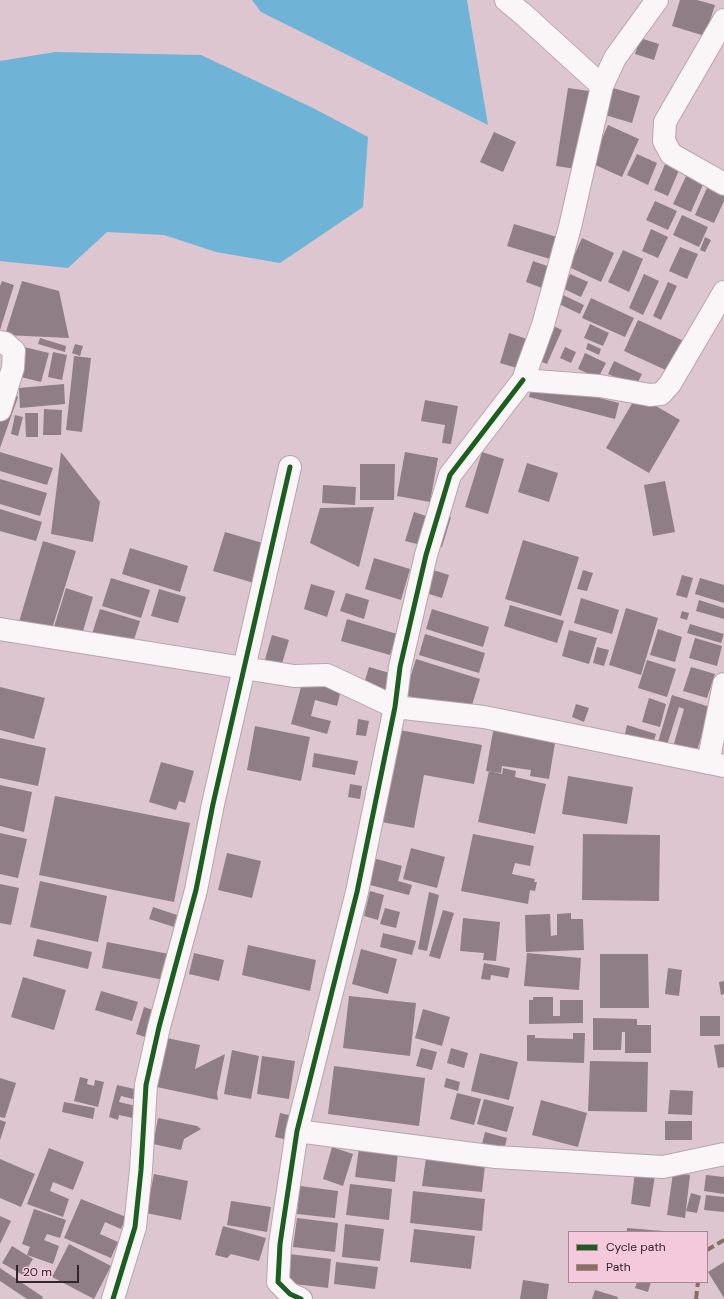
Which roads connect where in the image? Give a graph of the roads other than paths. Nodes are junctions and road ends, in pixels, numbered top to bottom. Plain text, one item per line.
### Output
1 (506, 0) edge
2 (657, 0) edge
3 (724, 20) edge
4 (602, 86) junction
5 (724, 184) edge
6 (724, 292) edge
7 (0, 342) edge
8 (523, 380) junction
9 (0, 410) edge
10 (290, 467) dead end
11 (0, 629) edge
12 (245, 669) junction
13 (724, 684) edge
14 (395, 707) junction
15 (716, 764) edge
16 (297, 1131) junction
17 (724, 1154) edge
18 (113, 1299) edge
19 (301, 1299) edge

1 - 4 street
2 - 4 street
3 - 5 street
4 - 8 street
6 - 8 street
7 - 9 street
8 - 14 street
10 - 12 street
11 - 12 street
12 - 14 street
12 - 18 street
13 - 15 street
14 - 15 street
14 - 16 street
16 - 17 street
16 - 19 street

